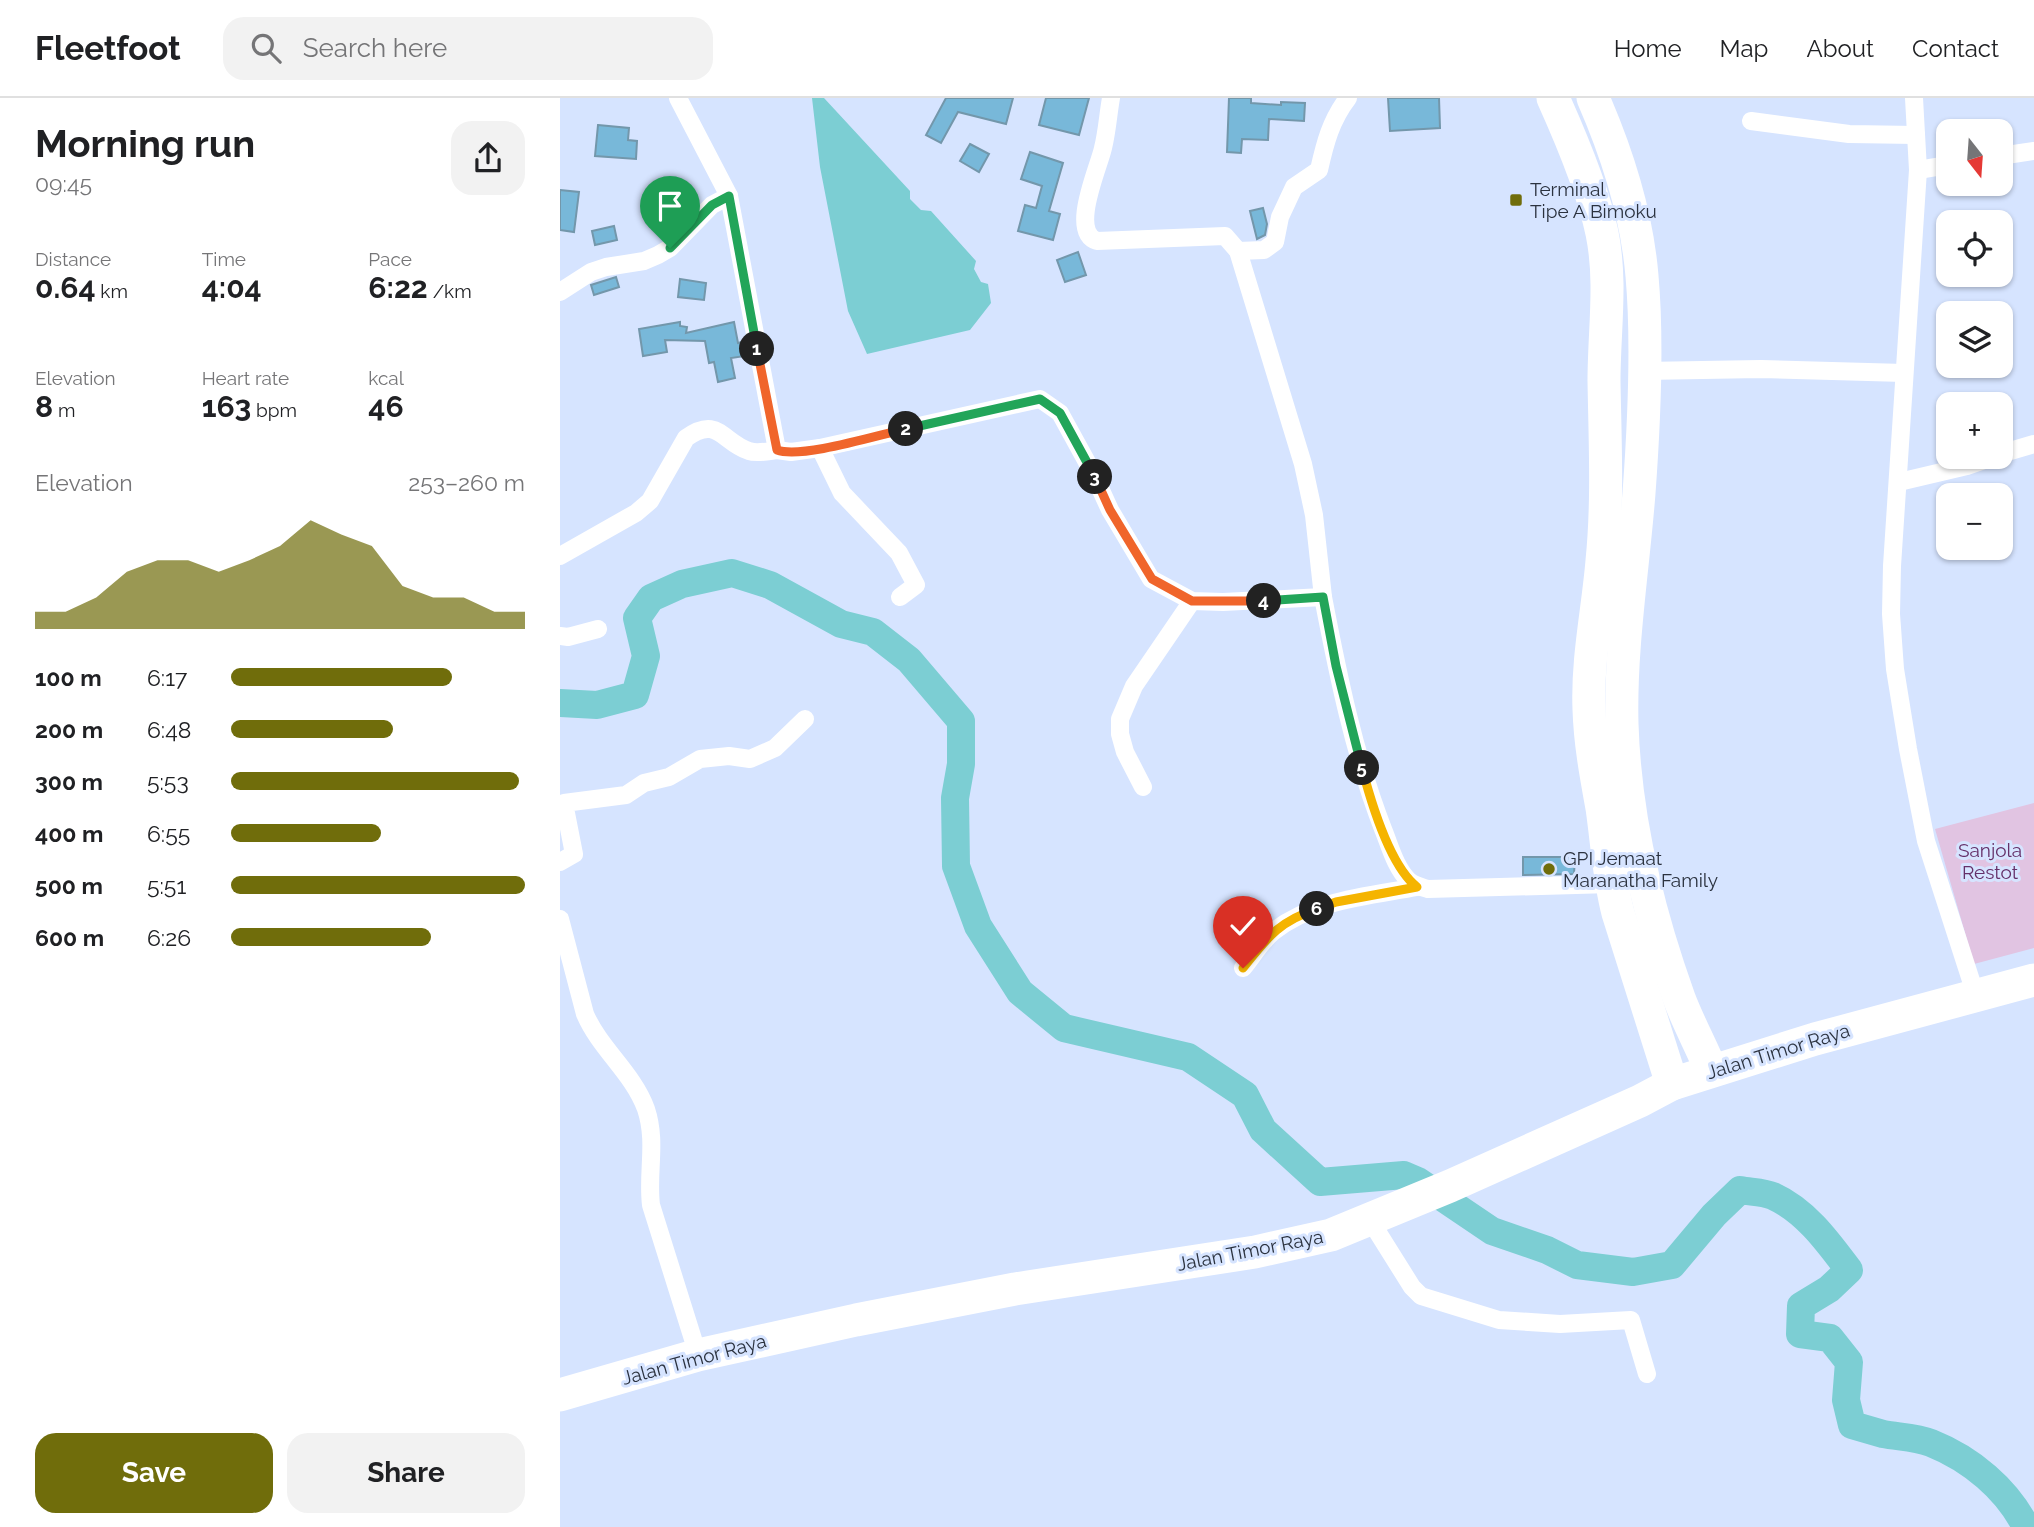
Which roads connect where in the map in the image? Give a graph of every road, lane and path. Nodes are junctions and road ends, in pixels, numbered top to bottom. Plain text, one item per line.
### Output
1 (678, 98) edge
2 (1111, 98) edge
3 (1348, 98) edge
4 (1553, 98) edge
5 (1593, 98) edge
6 (1914, 98) edge
7 (1751, 121) dead end
8 (1916, 135) junction
9 (1608, 136) junction
10 (1573, 147) junction
11 (2034, 151) edge
12 (2013, 154) edge
13 (1936, 167) edge
14 (1918, 170) junction
15 (729, 196) junction
16 (1238, 251) junction
17 (560, 292) edge
18 (1643, 372) junction
19 (1904, 373) junction
20 (2034, 444) edge
21 (820, 448) junction
22 (777, 450) junction
23 (2013, 450) edge
24 (1953, 469) edge
25 (1899, 482) junction
26 (560, 556) edge
27 (900, 597) dead end
28 (1323, 597) junction
29 (1192, 601) junction
30 (598, 629) dead end
31 (560, 636) edge
32 (1590, 660) junction
33 (1623, 662) junction
34 (805, 719) dead end
35 (1143, 787) dead end
36 (562, 803) edge
37 (560, 862) edge
38 (1611, 884) junction
39 (1417, 887) junction
40 (560, 919) edge
41 (1243, 968) dead end
42 (2034, 980) edge
43 (1976, 996) junction
44 (1711, 1070) junction
45 (1672, 1084) junction
46 (1370, 1220) junction
47 (698, 1355) junction
48 (1647, 1374) dead end
49 (560, 1395) edge

1 - 15 street
2 - 16 street
3 - 16 street
4 - 10 highway
5 - 9 highway
6 - 8 street
7 - 8 street
8 - 14 street
9 - 10 highway
9 - 18 highway
10 - 32 highway
11 - 12 street
13 - 14 street
14 - 19 street
15 - 17 street
15 - 22 street
16 - 28 street
18 - 19 street
18 - 33 highway
19 - 25 street
20 - 23 street
21 - 22 street
21 - 27 street
21 - 29 street
22 - 26 street
24 - 25 street
25 - 43 street
28 - 29 street
28 - 39 street
29 - 35 street
30 - 31 street
32 - 33 highway
32 - 38 highway
33 - 44 highway
34 - 36 street
36 - 37 street
38 - 39 street
38 - 45 highway
39 - 41 street
40 - 47 street
42 - 43 highway, Jalan Timor Raya
43 - 44 highway, Jalan Timor Raya
44 - 45 highway, Jalan Timor Raya
45 - 46 highway, Jalan Timor Raya
46 - 47 highway, Jalan Timor Raya
46 - 48 street
47 - 49 highway, Jalan Timor Raya

